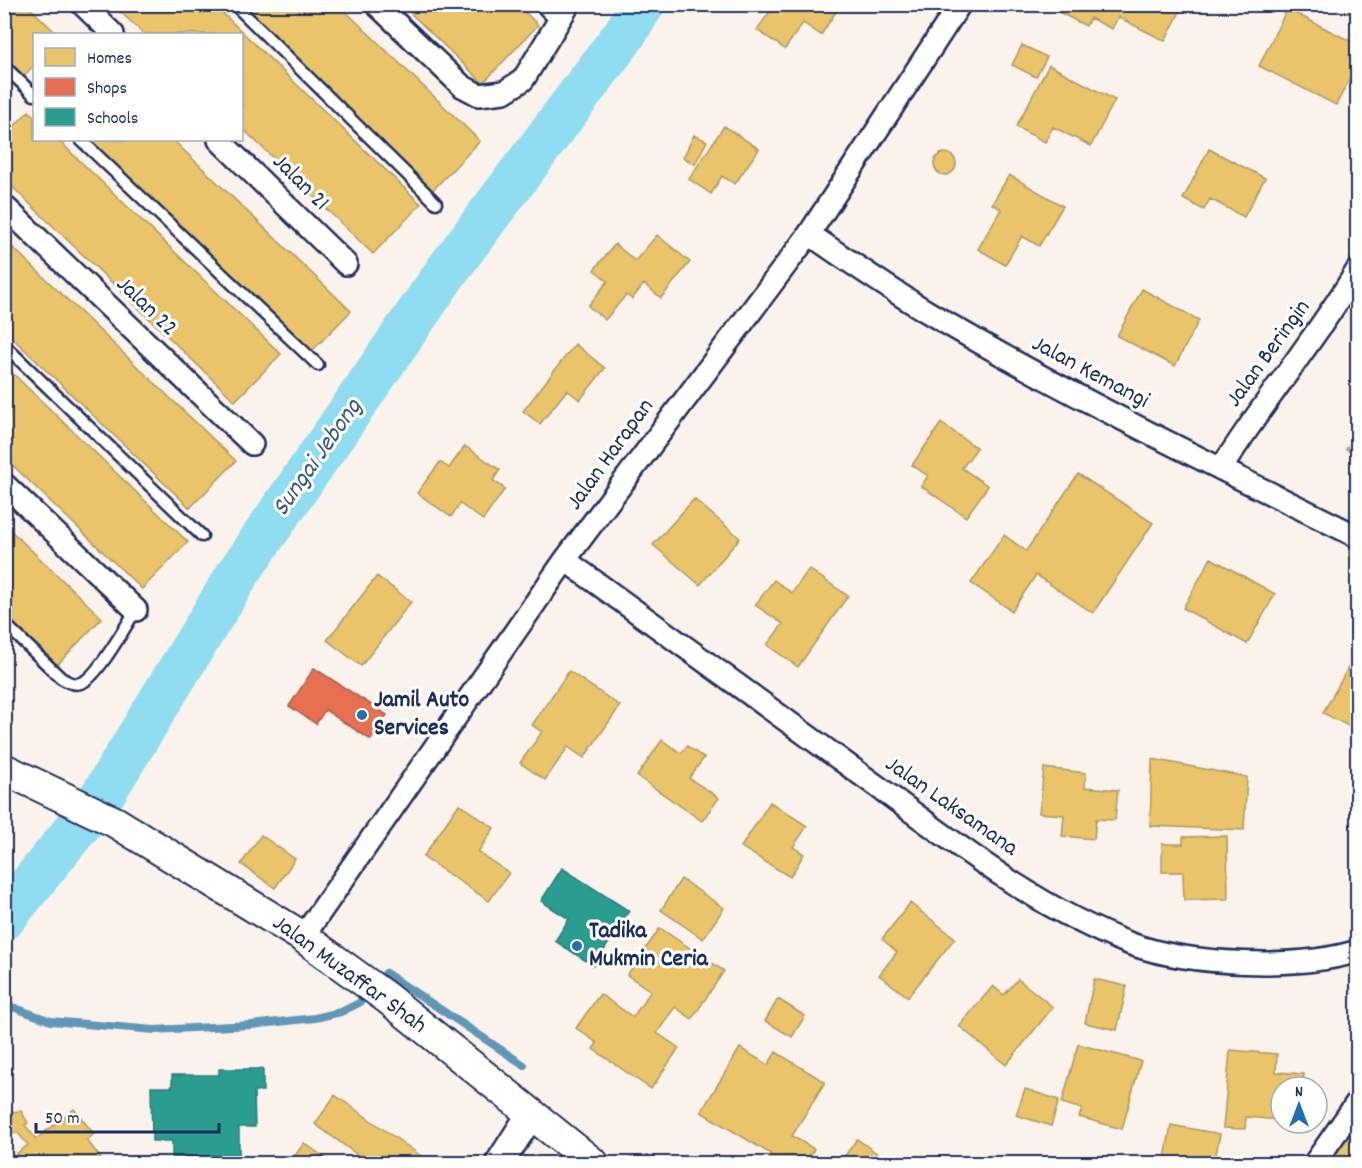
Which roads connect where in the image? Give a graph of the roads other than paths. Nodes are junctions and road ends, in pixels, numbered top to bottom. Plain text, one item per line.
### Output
1 (82, 4) edge
2 (234, 4) edge
3 (376, 4) edge
4 (539, 4) edge
5 (569, 4) edge
6 (960, 4) edge
7 (558, 23) junction
8 (111, 33) edge
9 (4, 66) edge
10 (33, 94) edge
11 (82, 141) edge
12 (220, 141) edge
13 (436, 203) dead end
14 (4, 206) edge
15 (809, 234) junction
16 (346, 264) dead end
17 (1358, 269) edge
18 (4, 345) edge
19 (318, 365) dead end
20 (252, 444) dead end
21 (1221, 469) junction
22 (4, 484) edge
23 (202, 536) dead end
24 (1358, 537) edge
25 (565, 560) junction
26 (136, 610) joint
27 (4, 622) edge
28 (4, 769) edge
29 (303, 937) junction
30 (1358, 951) edge
31 (1358, 1101) edge
32 (531, 1113) junction
33 (499, 1164) edge
34 (594, 1164) edge
35 (1314, 1164) edge

1 - 8 street
2 - 13 lane
3 - 7 street
4 - 7 lane
5 - 7 street
6 - 15 street, Jalan Harapan
9 - 10 lane
11 - 19 lane
12 - 16 street, Jalan 21
14 - 20 street, Jalan 22
15 - 21 street, Jalan Kemangi
15 - 25 street, Jalan Harapan
17 - 21 street, Jalan Beringin
18 - 23 lane
21 - 24 street, Jalan Kemangi
22 - 26 street
25 - 29 street, Jalan Harapan
25 - 30 street, Jalan Laksamana
26 - 27 lane
28 - 29 main road, Jalan Muzaffar Shah
29 - 32 main road, Jalan Muzaffar Shah
31 - 35 street
32 - 33 street
32 - 34 main road, Jalan Muzaffar Shah

